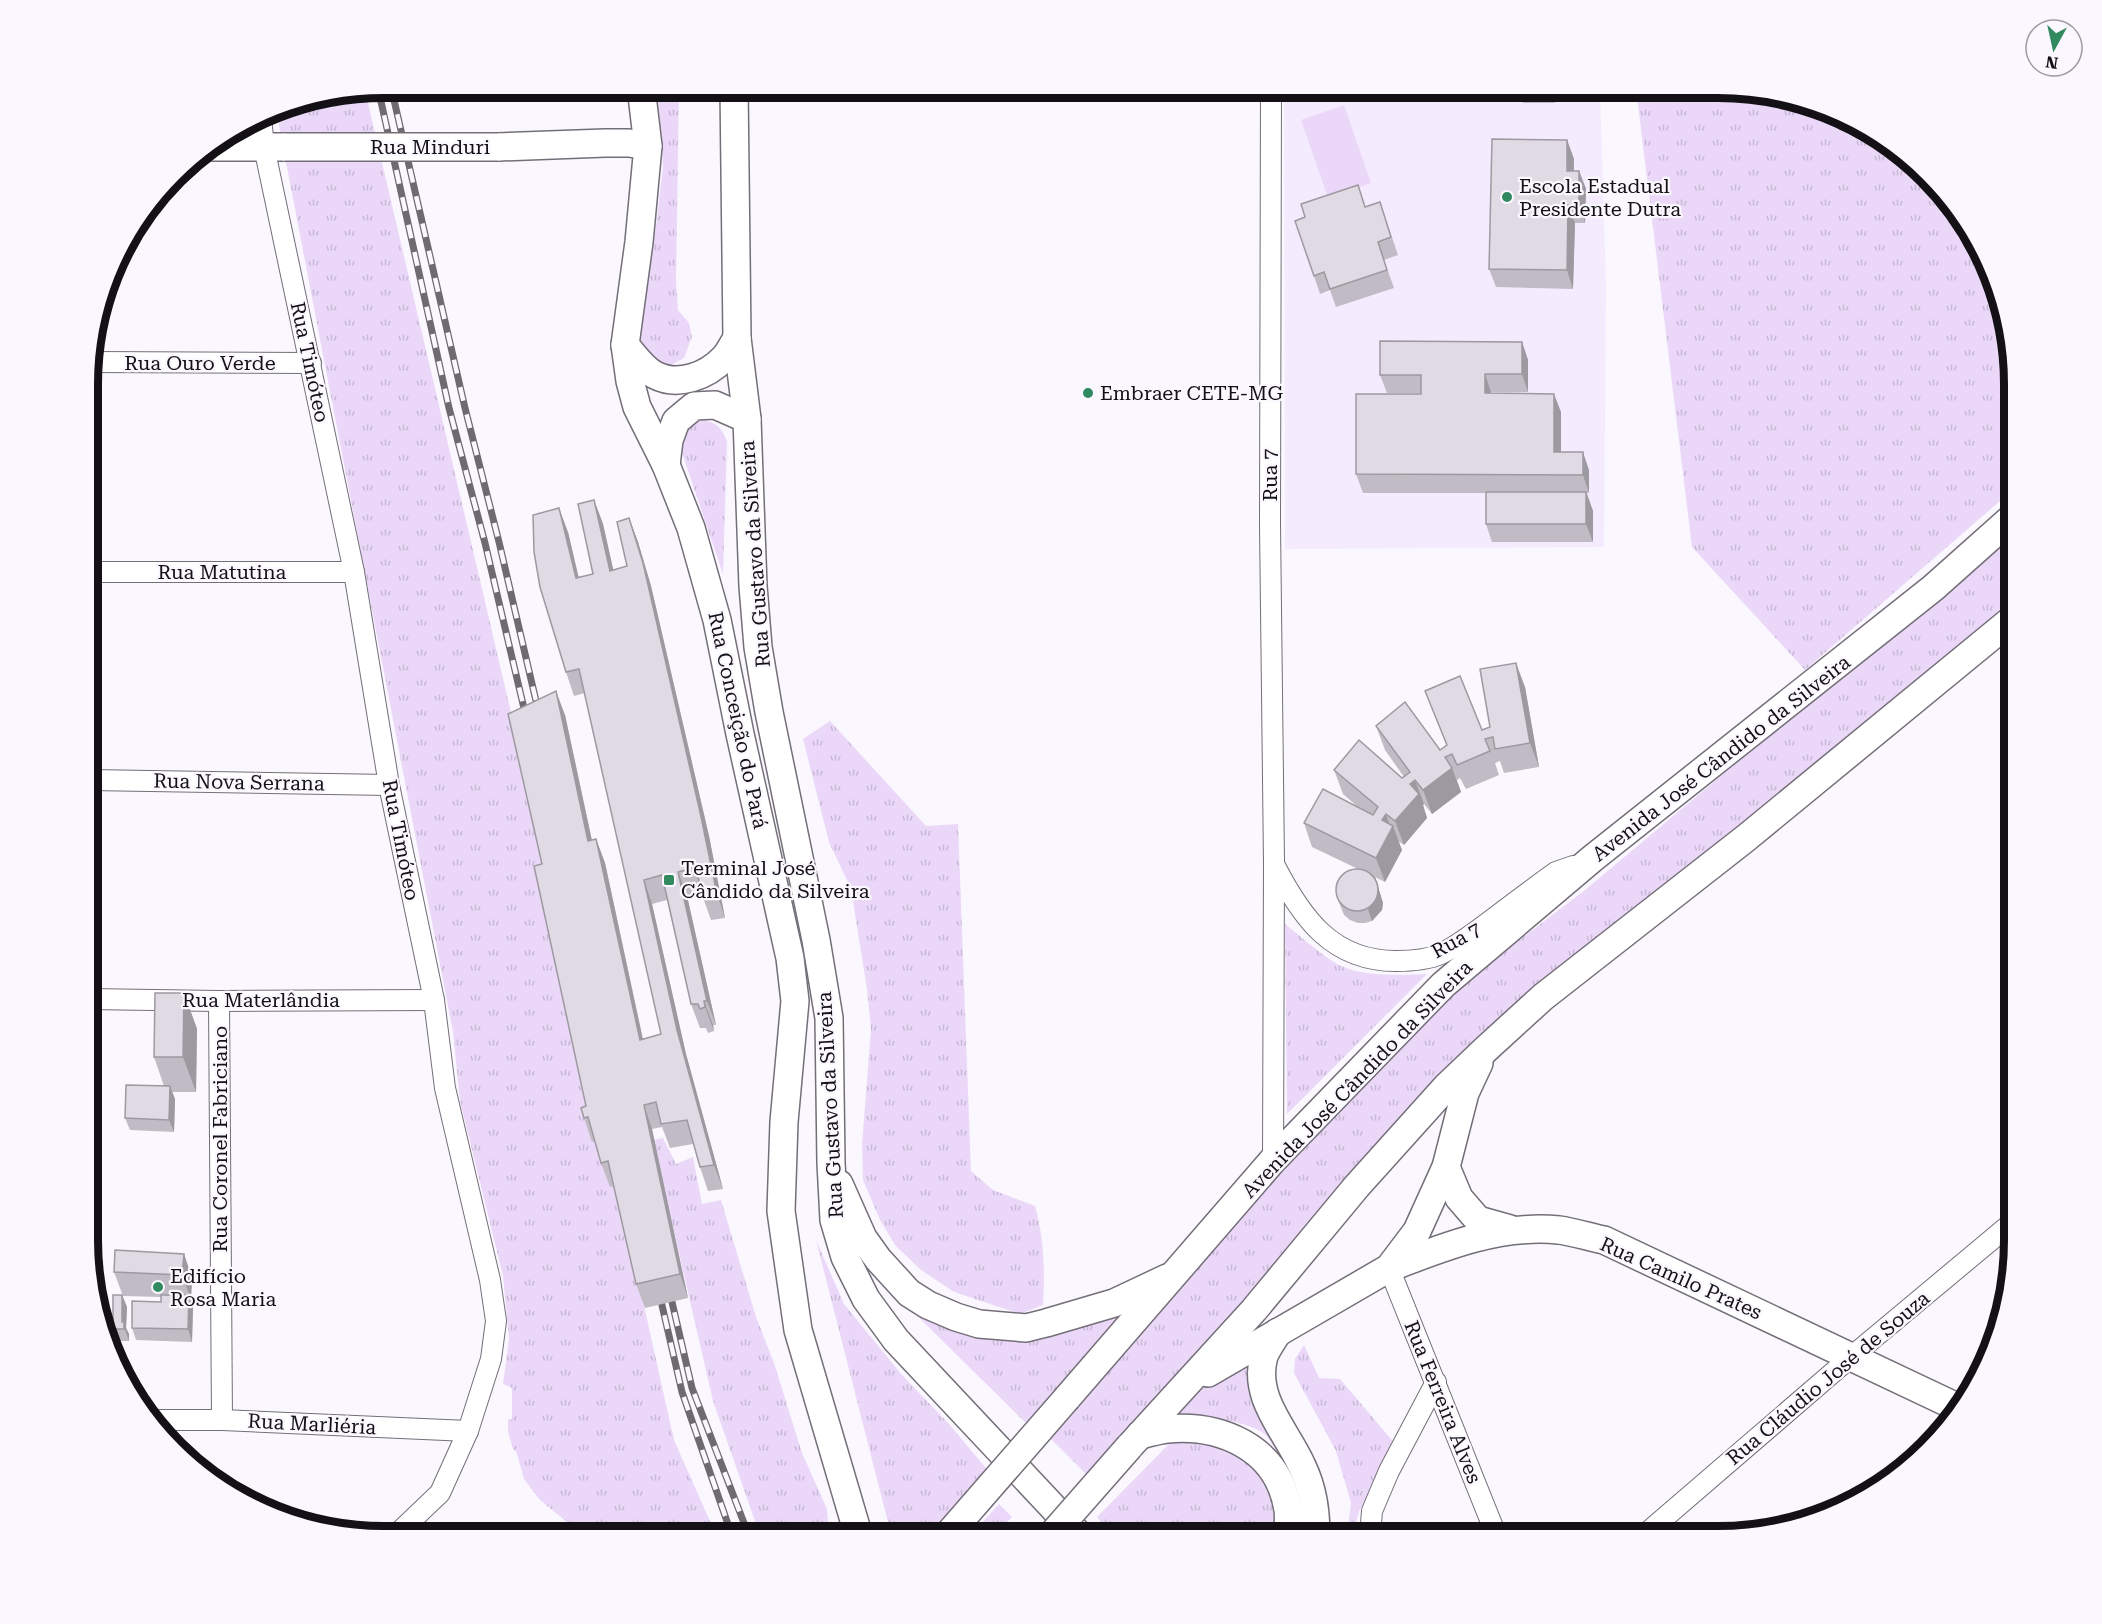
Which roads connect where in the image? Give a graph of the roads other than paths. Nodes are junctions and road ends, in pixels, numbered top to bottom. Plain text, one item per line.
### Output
1 (641, 98) edge
2 (734, 98) edge
3 (1271, 98) edge
4 (264, 124) edge
5 (648, 146) junction
6 (224, 147) edge
7 (274, 147) junction
8 (736, 338) junction
9 (625, 345) junction
10 (98, 362) edge
11 (311, 363) junction
12 (747, 419) junction
13 (666, 465) junction
14 (2004, 525) edge
15 (98, 572) edge
16 (354, 572) junction
17 (2004, 626) edge
18 (98, 780) edge
19 (389, 784) junction
20 (1593, 858) junction
21 (1274, 863) junction
22 (1274, 919) junction
23 (1307, 919) junction
24 (98, 999) edge
25 (434, 1000) junction
26 (219, 1001) junction
27 (1487, 1048) junction
28 (1273, 1160) junction
29 (831, 1163) junction
30 (1446, 1167) junction
31 (2004, 1229) edge
32 (1514, 1230) junction
33 (1389, 1268) junction
34 (1177, 1274) junction
35 (1278, 1332) junction
36 (1851, 1357) junction
37 (1436, 1382) junction
38 (1183, 1387) junction
39 (1952, 1405) edge
40 (161, 1420) edge
41 (222, 1420) junction
42 (468, 1431) junction
43 (1135, 1441) junction
44 (405, 1526) edge
45 (853, 1526) edge
46 (956, 1526) edge
47 (1060, 1526) edge
48 (1071, 1526) edge
49 (1287, 1526) edge
50 (1316, 1526) edge
51 (1371, 1526) edge
52 (1493, 1526) edge
53 (1655, 1526) edge

1 - 5 main road, Rua Conceição do Pará
2 - 8 main road, Rua Gustavo da Silveira
3 - 21 street, Rua 7
4 - 7 street, Rua Timóteo
5 - 7 main road, Rua Minduri, bridge
5 - 9 main road, Rua Conceição do Pará
6 - 7 main road, Rua Minduri
7 - 11 street, Rua Timóteo
8 - 9 main road
8 - 12 main road, Rua Gustavo da Silveira
9 - 13 main road, Rua Conceição do Pará
10 - 11 street, Rua Ouro Verde
11 - 16 street, Rua Timóteo
12 - 13 main road
12 - 29 main road, Rua Gustavo da Silveira
13 - 45 main road, Rua Conceição do Pará
14 - 20 main road, Avenida José Cândido da Silveira
15 - 16 street, Rua Matutina
16 - 19 street, Rua Timóteo
17 - 27 main road
18 - 19 street, Rua Nova Serrana
19 - 25 street, Rua Timóteo
20 - 23 street, Rua 7
20 - 28 main road, Avenida José Cândido da Silveira
21 - 22 street, Rua 7
21 - 23 street, Rua 7
22 - 23 street
22 - 28 street, Rua 7
24 - 26 street, Rua Materlândia
25 - 26 street, Rua Materlândia
25 - 42 street, Rua Timóteo
26 - 41 street, Rua Coronel Fabriciano
27 - 30 main road
27 - 38 main road
28 - 34 main road, Avenida José Cândido da Silveira
29 - 34 main road
29 - 48 main road, Rua Gustavo da Silveira
30 - 32 main road
30 - 33 main road
31 - 36 street, Rua Cláudio José de Souza
32 - 33 main road, Rua Camilo Prates
32 - 36 main road, Rua Camilo Prates
33 - 35 main road
33 - 37 street, Rua Ferreira Alves
34 - 46 main road, Avenida José Cândido da Silveira, bridge
35 - 38 main road
35 - 50 main road
36 - 39 main road, Rua Camilo Prates
36 - 53 street, Rua Cláudio José de Souza
37 - 51 street
37 - 52 street, Rua Ferreira Alves
38 - 43 main road
40 - 41 street, Rua Marliéria
41 - 42 street, Rua Marliéria
42 - 44 street, Rua Timóteo
43 - 47 main road, bridge
43 - 49 main road

